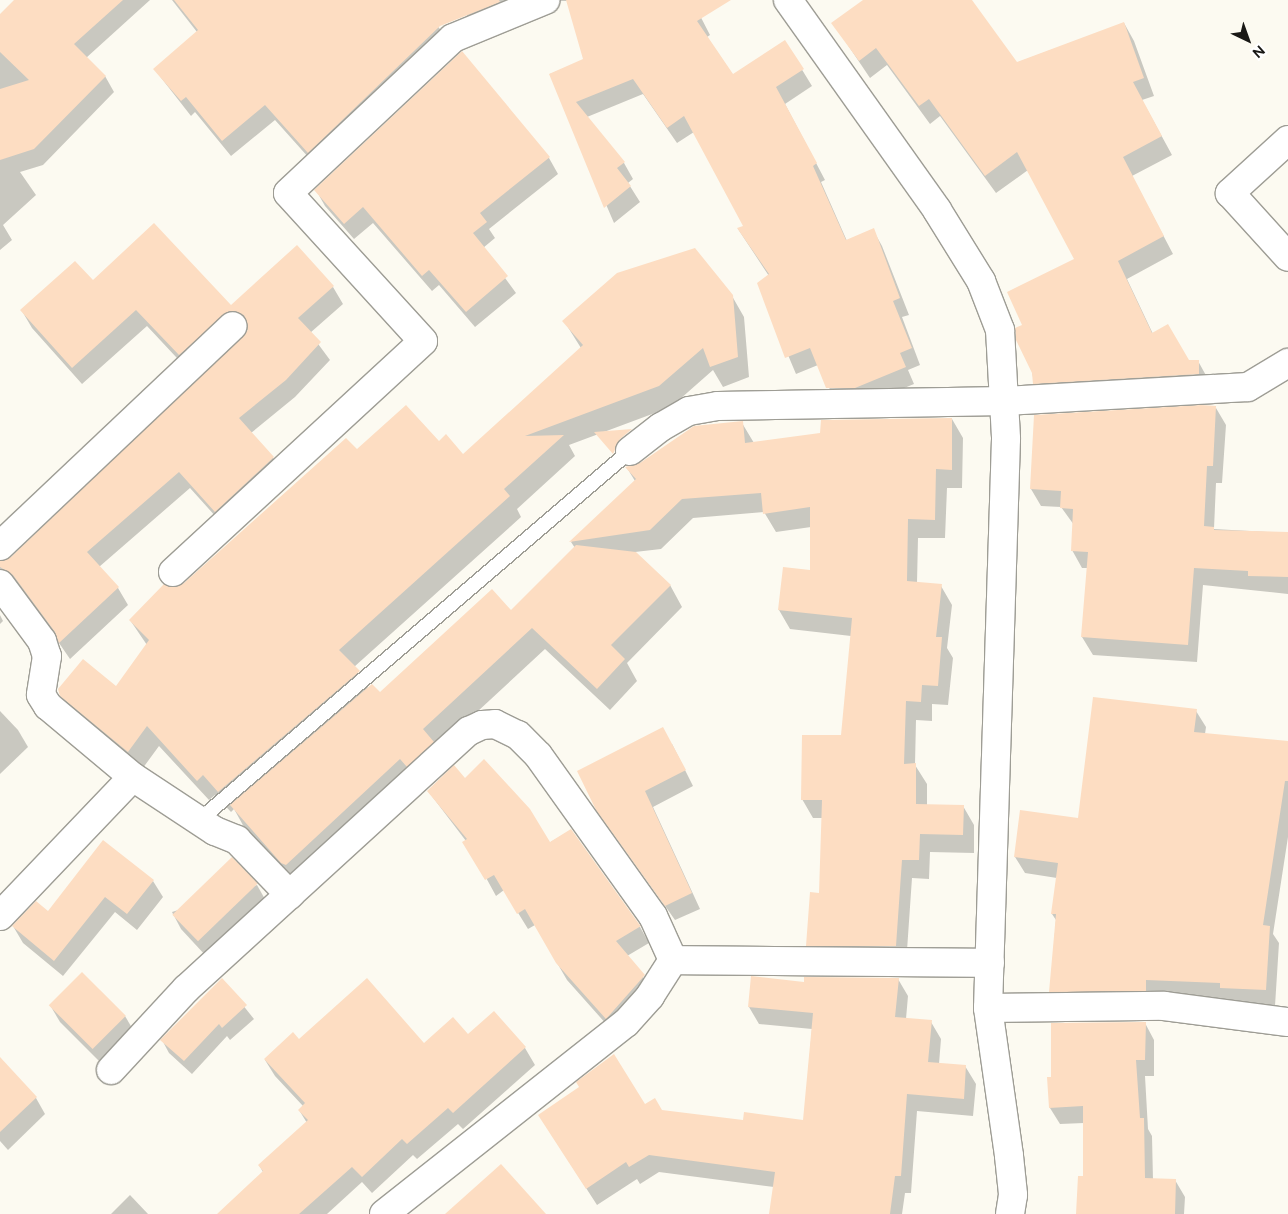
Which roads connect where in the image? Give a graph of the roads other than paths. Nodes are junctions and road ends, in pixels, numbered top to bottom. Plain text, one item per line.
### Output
1 (545, 0) edge
2 (788, 0) edge
3 (1288, 140) edge
4 (1288, 257) edge
5 (233, 326) dead end
6 (1288, 363) edge
7 (1005, 401) junction
8 (630, 450) joint
9 (0, 546) edge
10 (173, 572) dead end
11 (0, 584) edge
12 (133, 777) junction
13 (210, 811) dead end
14 (290, 895) junction
15 (0, 916) edge
16 (673, 960) junction
17 (990, 963) junction
18 (988, 1008) junction
19 (1288, 1022) edge
20 (111, 1070) dead end
21 (384, 1214) edge
22 (1010, 1214) edge

1 - 10 street
2 - 7 street
3 - 4 street
5 - 9 street
6 - 7 street
7 - 8 street
7 - 17 street
8 - 13 lane
11 - 12 street
12 - 14 street
12 - 15 street
14 - 16 street
14 - 20 street
16 - 17 street
16 - 21 street
17 - 18 street
18 - 19 street
18 - 22 street

